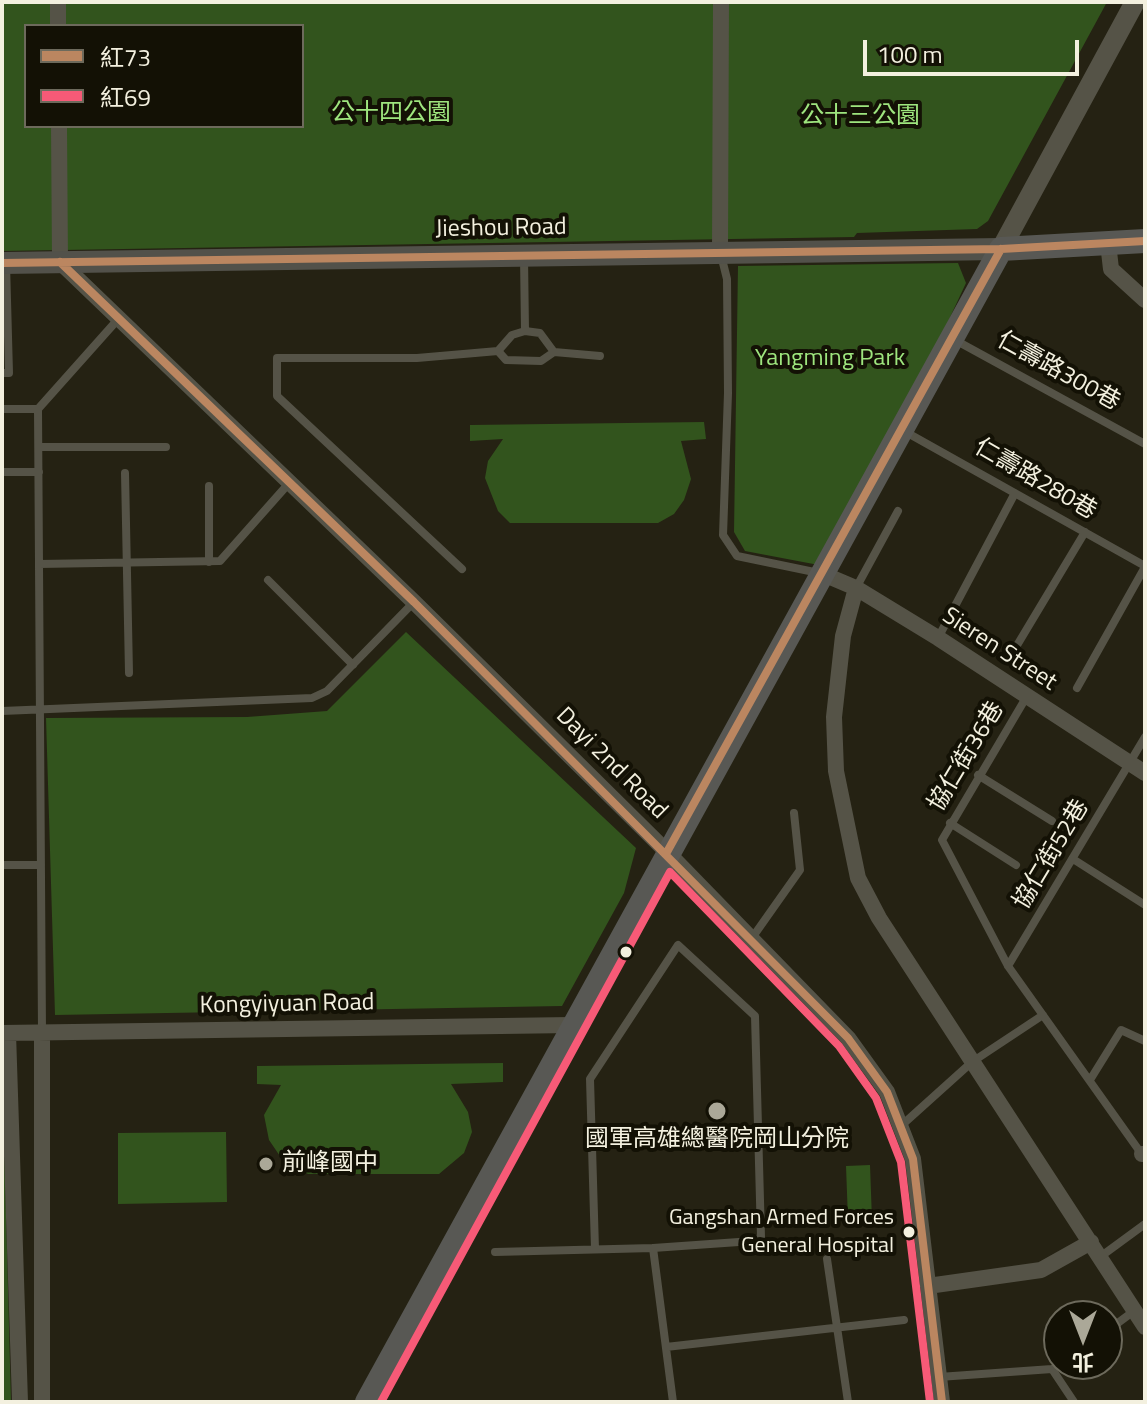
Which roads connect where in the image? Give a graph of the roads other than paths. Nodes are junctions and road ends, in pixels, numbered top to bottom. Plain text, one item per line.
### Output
1 (58, 2) edge
2 (721, 2) edge
3 (1135, 2) edge
4 (58, 24) edge
5 (59, 128) edge
6 (1145, 241) edge
7 (1108, 243) junction
8 (1001, 249) junction
9 (720, 251) junction
10 (524, 255) junction
11 (60, 262) junction
12 (4, 263) edge
13 (1145, 300) edge
14 (120, 317) junction
15 (525, 331) junction
16 (951, 338) junction
17 (498, 351) junction
18 (554, 352) junction
19 (600, 356) dead end
20 (2, 373) edge
21 (2, 409) edge
22 (38, 409) junction
23 (903, 431) junction
24 (1145, 444) edge
25 (39, 447) junction
26 (166, 447) dead end
27 (3, 472) edge
28 (39, 472) junction
29 (125, 473) dead end
30 (291, 482) junction
31 (209, 486) dead end
32 (1015, 493) junction
33 (898, 511) dead end
34 (1085, 532) junction
35 (209, 562) junction
36 (127, 563) junction
37 (39, 564) junction
38 (1145, 566) edge
39 (462, 569) dead end
40 (823, 574) junction
41 (268, 580) dead end
42 (856, 588) junction
43 (414, 602) junction
44 (938, 638) junction
45 (1013, 652) dead end
46 (353, 665) junction
47 (129, 673) dead end
48 (1077, 688) dead end
49 (1027, 696) junction
50 (40, 710) junction
51 (2, 711) edge
52 (1145, 737) edge
53 (1130, 764) junction
54 (1145, 773) edge
55 (978, 775) junction
56 (794, 813) dead end
57 (1052, 821) dead end
58 (950, 823) junction
59 (667, 852) junction
60 (1073, 859) junction
61 (2, 865) edge
62 (41, 865) junction
63 (1016, 865) dead end
64 (1145, 905) edge
65 (751, 939) junction
66 (1008, 966) junction
67 (1043, 1015) junction
68 (572, 1025) junction
69 (42, 1032) junction
70 (5, 1033) edge
71 (1145, 1041) edge
72 (972, 1062) junction
73 (1090, 1080) junction
74 (902, 1125) junction
75 (1144, 1156) edge
76 (1145, 1224) edge
77 (1091, 1242) junction
78 (653, 1248) junction
79 (595, 1249) junction
80 (495, 1252) dead end
81 (1100, 1257) junction
82 (827, 1259) dead end
83 (16, 1274) junction
84 (42, 1274) junction
85 (928, 1286) junction
86 (1138, 1306) edge
87 (904, 1320) dead end
88 (1145, 1327) edge
89 (836, 1328) junction
90 (666, 1347) junction
91 (1043, 1368) edge
92 (939, 1377) junction
93 (1063, 1380) edge
94 (20, 1402) edge
95 (42, 1402) edge
96 (367, 1402) edge
97 (673, 1402) edge
98 (848, 1402) edge
99 (942, 1402) edge
100 (1074, 1402) edge

1 - 4 street
2 - 9 street
3 - 8 street
5 - 11 street
6 - 7 main road
7 - 8 main road
7 - 13 street
8 - 9 main road, Jieshou Road
8 - 16 main road
9 - 10 main road, Jieshou Road
9 - 40 lane
10 - 11 main road, Jieshou Road
10 - 15 lane
11 - 12 main road, Jieshou Road
11 - 14 street, Dayi 2nd Road
12 - 20 lane
14 - 22 lane
14 - 30 street, Dayi 2nd Road
15 - 17 lane
15 - 18 lane
16 - 23 main road
16 - 24 lane, 仁壽路300巷
17 - 18 lane
17 - 39 lane
18 - 19 lane
21 - 22 lane
22 - 25 lane
23 - 32 lane, 仁壽路280巷
23 - 40 main road
25 - 26 lane
25 - 28 lane
27 - 28 lane
28 - 37 lane
29 - 36 lane
30 - 35 lane
30 - 43 street, Dayi 2nd Road
31 - 35 lane
32 - 34 lane, 仁壽路280巷
32 - 44 lane
33 - 42 lane
34 - 38 lane, 仁壽路280巷
34 - 45 lane
35 - 36 lane
36 - 37 lane
36 - 47 lane
37 - 50 lane
38 - 48 lane
40 - 42 street, Sieren Street
40 - 59 main road
41 - 46 lane
42 - 44 street, Sieren Street
42 - 72 street
43 - 46 lane
43 - 59 street, Dayi 2nd Road
44 - 49 street, Sieren Street
46 - 50 lane
49 - 53 street, Sieren Street
49 - 55 lane, 協仁街36巷
50 - 51 lane
50 - 62 lane
52 - 53 lane, 協仁街52巷
53 - 54 street, Sieren Street
53 - 60 lane, 協仁街52巷
55 - 57 lane
55 - 58 lane, 協仁街36巷
56 - 65 lane
58 - 63 lane
58 - 66 lane, 協仁街36巷
59 - 65 street, Dayi 2nd Road
59 - 68 main road
60 - 64 lane
60 - 66 lane, 協仁街52巷
61 - 62 lane
62 - 69 lane
65 - 74 street, Dayi 2nd Road
66 - 67 lane, 協仁街36巷
67 - 72 lane
67 - 73 lane, 協仁街36巷
68 - 69 street, Kongyiyuan Road
68 - 96 main road
69 - 70 street, Kongyiyuan Road
69 - 84 street
70 - 83 street
71 - 73 lane
72 - 74 lane
72 - 77 street
73 - 75 lane, 協仁街36巷
74 - 85 street, Dayi 2nd Road
76 - 81 lane
77 - 81 street
77 - 85 street
78 - 79 lane
78 - 79 lane
78 - 90 lane
79 - 80 lane
81 - 86 street
82 - 89 lane
83 - 84 street
83 - 94 street
84 - 95 street
85 - 92 street, Dayi 2nd Road
86 - 88 street
87 - 89 lane
89 - 90 lane
89 - 98 lane
90 - 97 lane
91 - 92 lane
92 - 99 street, Dayi 2nd Road
93 - 100 lane

